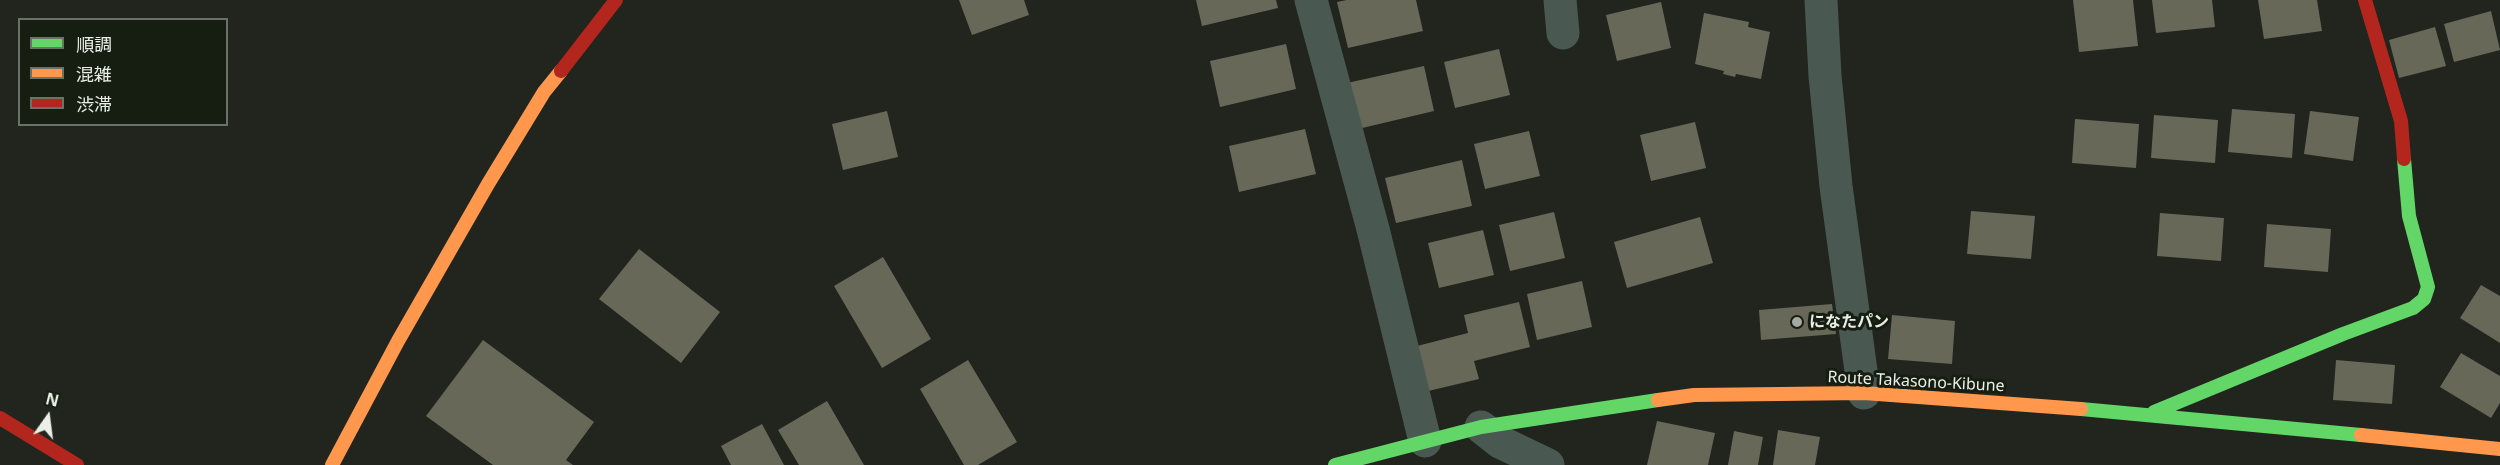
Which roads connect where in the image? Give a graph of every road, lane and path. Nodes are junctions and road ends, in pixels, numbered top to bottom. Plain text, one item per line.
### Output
1 (616, 0) edge
2 (1311, 0) edge
3 (1560, 0) edge
4 (1821, 0) edge
5 (2365, 0) edge
6 (1563, 33) dead end
7 (1864, 393) junction
8 (2149, 414) junction
9 (0, 418) edge
10 (1481, 427) junction
11 (1425, 441) junction
12 (2500, 449) edge
13 (76, 465) edge
14 (332, 465) edge
15 (1335, 465) edge
16 (1548, 465) edge

1 - 14 street
2 - 11 street
3 - 6 street
4 - 7 street
5 - 8 street
7 - 8 street, Route Takasono-Kibune
7 - 10 street, Route Takasono-Kibune
8 - 12 street, Route Takasono-Kibune
9 - 13 street
10 - 11 street, Route Takasono-Kibune
10 - 16 street
11 - 15 street, Route Takasono-Kibune

